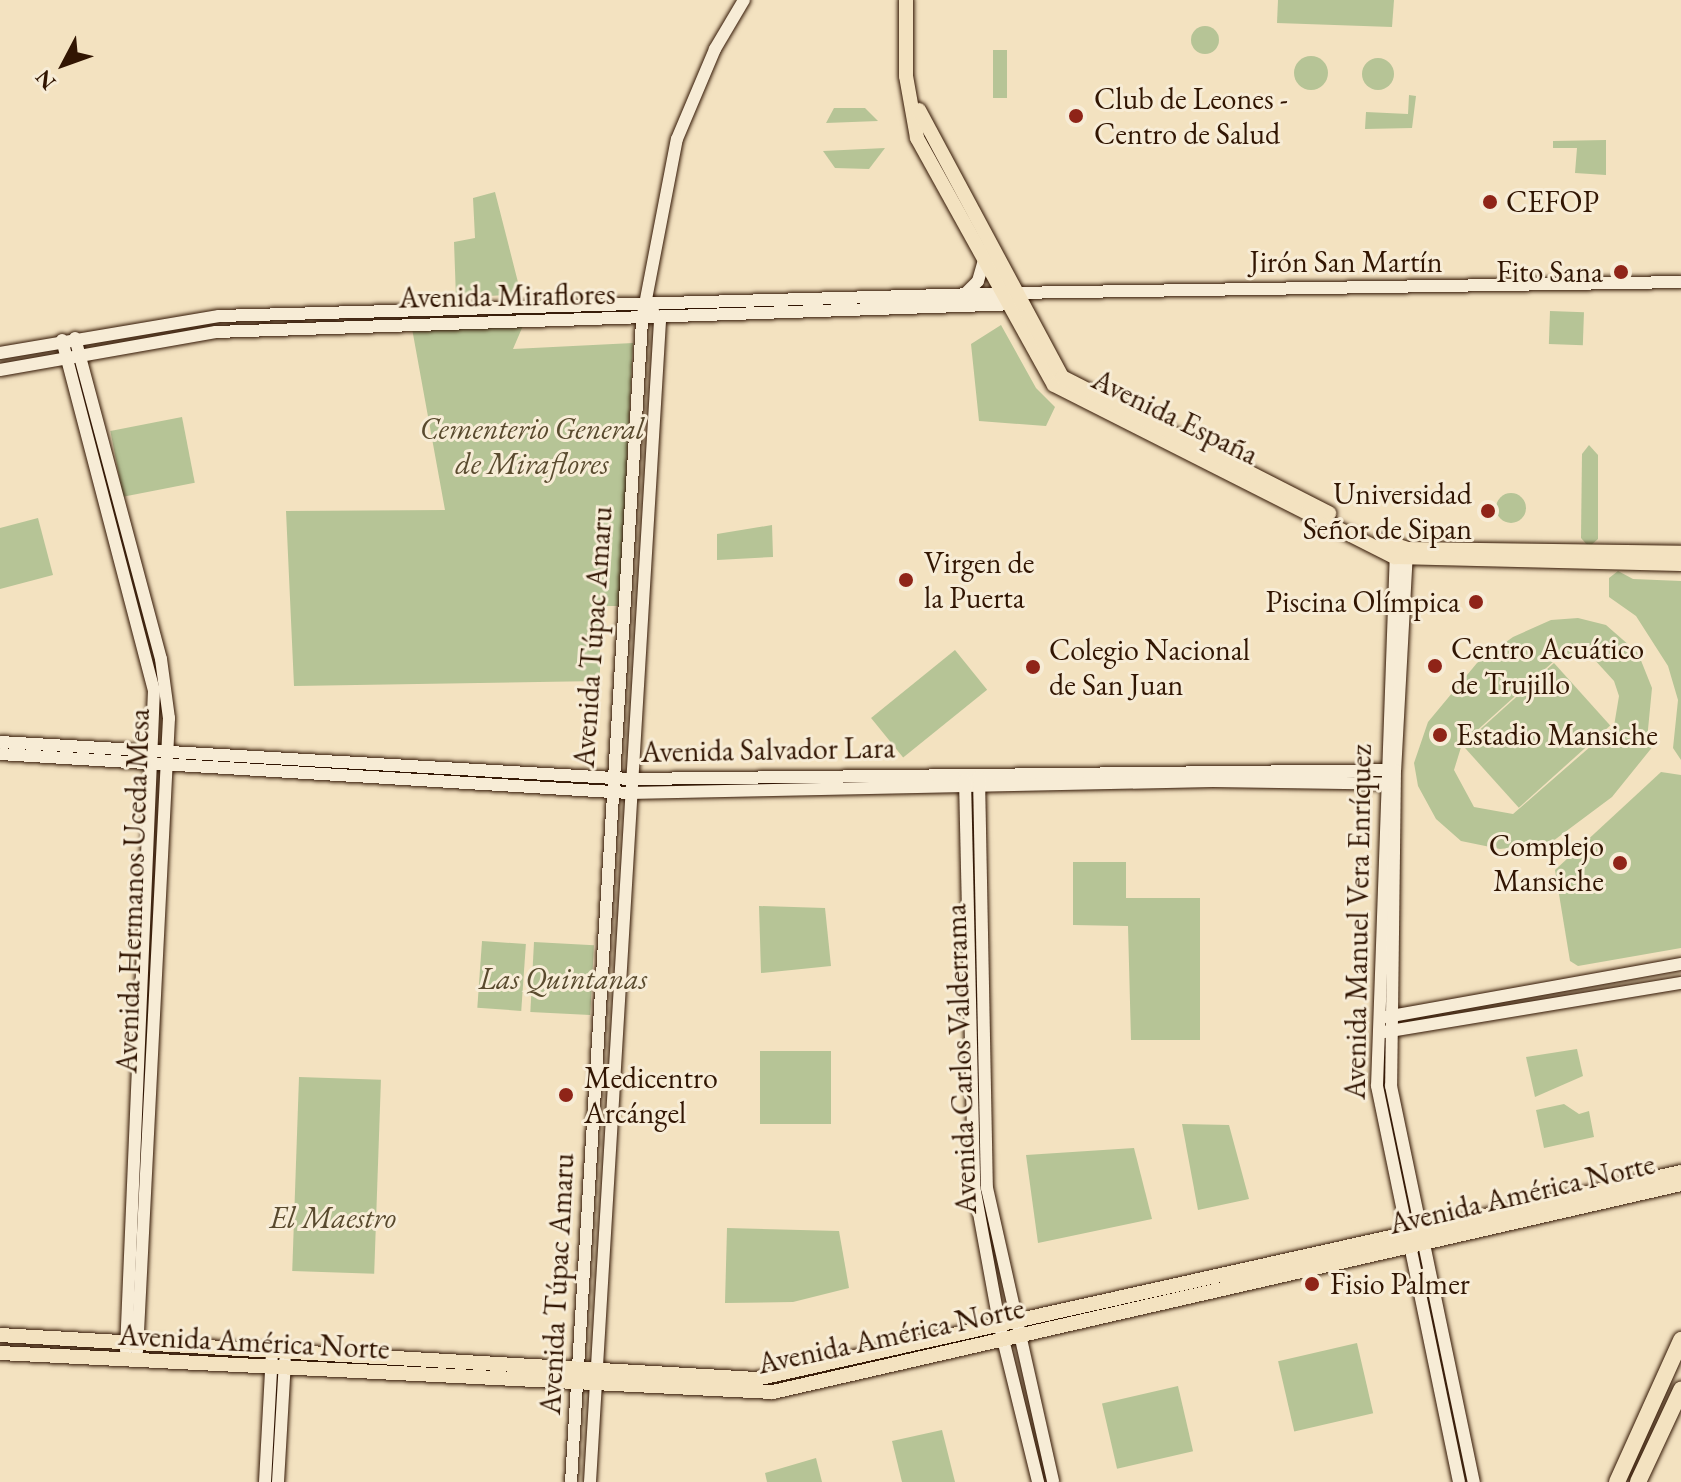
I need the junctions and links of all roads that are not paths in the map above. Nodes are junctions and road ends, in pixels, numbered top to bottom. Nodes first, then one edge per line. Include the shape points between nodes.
1 (744, 0) edge
2 (906, 0) edge
3 (914, 0) edge
4 (984, 260) junction
5 (1681, 282) edge
6 (963, 296) junction
7 (1010, 299) junction
8 (761, 301) junction
9 (648, 306) junction
10 (525, 314) junction
11 (762, 316) junction
12 (642, 320) junction
13 (660, 320) junction
14 (68, 339) junction
15 (0, 353) edge
16 (73, 356) junction
17 (0, 370) edge
18 (636, 397) junction
19 (656, 397) junction
20 (1400, 549) junction
21 (1681, 553) edge
22 (1681, 564) edge
23 (0, 742) edge
24 (160, 752) junction
25 (0, 754) edge
26 (160, 766) junction
27 (514, 769) junction
28 (1083, 769) junction
29 (1390, 770) junction
30 (611, 775) junction
31 (979, 778) junction
32 (630, 779) junction
33 (965, 779) junction
34 (1083, 783) junction
35 (1390, 784) junction
36 (513, 786) junction
37 (609, 792) junction
38 (629, 793) junction
39 (1388, 860) junction
40 (1681, 964) edge
41 (1681, 983) edge
42 (1392, 990) junction
43 (1418, 1010) junction
44 (1386, 1025) junction
45 (1681, 1172) edge
46 (1681, 1184) edge
47 (1587, 1199) junction
48 (1413, 1239) junction
49 (1008, 1331) junction
50 (0, 1335) edge
51 (1681, 1340) edge
52 (132, 1344) junction
53 (0, 1353) edge
54 (279, 1353) junction
55 (363, 1358) junction
56 (131, 1362) junction
57 (1681, 1367) edge
58 (278, 1369) junction
59 (363, 1374) junction
60 (578, 1378) junction
61 (597, 1379) junction
62 (1681, 1390) edge
63 (576, 1408) junction
64 (595, 1411) junction
65 (1633, 1445) junction
66 (265, 1482) edge
67 (278, 1482) edge
68 (571, 1482) edge
69 (590, 1482) edge
70 (1038, 1482) edge
71 (1053, 1482) edge
72 (1459, 1482) edge
73 (1474, 1482) edge
74 (1617, 1482) edge
75 (1638, 1482) edge

1 - 9 street, Avenida Túpac Amaru via 715,49 677,139
2 - 4 main road, Avenida España via 906,76 916,133
3 - 7 main road, Avenida España via 914,71 923,123
4 - 6 street via 978,281
4 - 7 main road, Avenida España
5 - 7 street, Jirón San Martín
6 - 7 street, Avenida Miraflores
6 - 8 street, Avenida Miraflores
7 - 11 street, Avenida Miraflores
7 - 20 main road, Avenida España via 1062,377
7 - 20 main road, Avenida España via 1060,389
8 - 9 street, Avenida Miraflores
8 - 11 street
9 - 10 street, Avenida Miraflores
9 - 12 street, Avenida Túpac Amaru
9 - 13 street
10 - 12 street, Avenida Miraflores
10 - 14 street, Avenida Miraflores via 219,316
10 - 16 street, Avenida Miraflores via 216,332
11 - 13 street, Avenida Miraflores
12 - 13 street, Avenida Miraflores
12 - 18 street, Avenida Túpac Amaru
13 - 19 street, Avenida Túpac Amaru
14 - 15 street, Avenida Miraflores
14 - 16 street, Avenida Hermanos Uceda Mesa
16 - 17 street, Avenida Miraflores
16 - 24 street, Avenida Hermanos Uceda Mesa via 149,663
18 - 19 street
18 - 30 street, Avenida Túpac Amaru
19 - 32 street, Avenida Túpac Amaru
20 - 21 main road, Avenida España
20 - 22 main road, Avenida España
20 - 29 street, Avenida Manuel Vera Enríquez
23 - 24 street, Avenida Salvador Lara
24 - 26 street, Avenida Hermanos Uceda Mesa
24 - 27 street, Avenida Salvador Lara
25 - 26 street, Avenida Salvador Lara
26 - 36 street, Avenida Salvador Lara
26 - 52 street, Avenida Hermanos Uceda Mesa
27 - 30 street, Avenida Salvador Lara
27 - 36 street
28 - 29 street, Avenida Salvador Lara
28 - 31 street, Avenida Salvador Lara
28 - 34 street
29 - 35 street, Avenida Manuel Vera Enríquez
30 - 32 street, Avenida Salvador Lara
30 - 37 street, Avenida Túpac Amaru
31 - 33 street, Avenida Salvador Lara
31 - 34 street, Avenida Salvador Lara
31 - 49 street, Avenida Carlos Valderrama via 987,1188
32 - 33 street, Avenida Salvador Lara
32 - 38 street, Avenida Túpac Amaru
33 - 38 street, Avenida Salvador Lara
33 - 49 street, Avenida Carlos Valderrama via 972,1161
34 - 35 street, Avenida Salvador Lara
35 - 39 street, Avenida Manuel Vera Enríquez
36 - 37 street, Avenida Salvador Lara
37 - 38 street, Avenida Salvador Lara
37 - 60 street, Avenida Túpac Amaru
38 - 61 street, Avenida Túpac Amaru
39 - 42 street, Avenida Manuel Vera Enríquez
39 - 44 street, Avenida Manuel Vera Enríquez
40 - 43 street
41 - 44 street
42 - 43 street via 1401,1003
42 - 44 street, Avenida Manuel Vera Enríquez
43 - 44 street
44 - 48 street, Avenida Manuel Vera Enríquez
45 - 47 main road, Avenida América Norte
46 - 47 main road, Avenida América Norte
47 - 48 main road, Avenida América Norte
48 - 49 main road, Avenida América Norte
48 - 72 street, Avenida Manuel Vera Enríquez
48 - 73 street, Avenida Manuel Vera Enríquez
49 - 61 main road, Avenida América Norte via 781,1376
49 - 70 street, Avenida Carlos Valderrama
49 - 71 street, Avenida Carlos Valderrama
50 - 52 main road, Avenida América Norte
51 - 65 highway
52 - 54 main road, Avenida América Norte
52 - 56 street, Avenida Hermanos Uceda Mesa
53 - 56 main road, Avenida América Norte
54 - 55 main road, Avenida América Norte
54 - 58 street
55 - 59 main road
55 - 60 main road, Avenida América Norte
56 - 58 main road, Avenida América Norte
57 - 65 highway via 1654,1423
58 - 59 main road, Avenida América Norte
58 - 66 street
58 - 67 street
59 - 60 main road, Avenida América Norte
60 - 61 main road, Avenida América Norte
60 - 63 street, Avenida Túpac Amaru
61 - 64 street, Avenida Túpac Amaru
62 - 75 highway
63 - 64 street
63 - 68 street, Avenida Túpac Amaru
64 - 69 street, Avenida Túpac Amaru
65 - 74 highway

